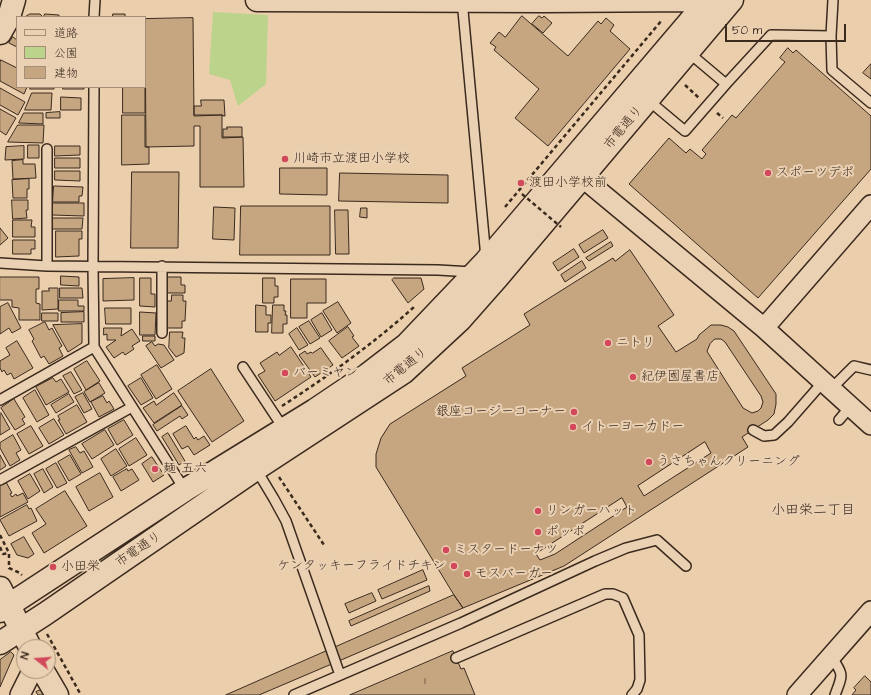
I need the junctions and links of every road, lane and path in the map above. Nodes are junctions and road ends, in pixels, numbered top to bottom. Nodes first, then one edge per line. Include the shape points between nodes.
1 (14, 0) edge
2 (95, 0) edge
3 (257, 0) edge
4 (347, 0) edge
5 (444, 0) edge
6 (462, 0) edge
7 (698, 0) edge
8 (708, 0) edge
9 (732, 0) edge
10 (833, 0) edge
11 (543, 1) edge
12 (666, 6) edge
13 (94, 16) edge
14 (0, 33) edge
15 (831, 36) junction
16 (688, 52) junction
17 (726, 84) junction
18 (94, 88) edge
19 (648, 100) junction
20 (871, 103) edge
21 (47, 149) dead end
22 (583, 178) junction
23 (522, 194) dead end
24 (871, 205) edge
25 (502, 210) dead end
26 (561, 227) dead end
27 (0, 263) edge
28 (47, 266) junction
29 (93, 266) junction
30 (162, 266) junction
31 (480, 266) junction
32 (416, 306) dead end
33 (764, 328) junction
34 (162, 333) dead end
35 (94, 347) junction
36 (242, 367) dead end
37 (871, 370) edge
38 (827, 385) junction
39 (0, 400) edge
40 (132, 407) junction
41 (278, 420) junction
42 (871, 425) edge
43 (753, 430) dead end
44 (266, 471) junction
45 (0, 480) edge
46 (186, 490) junction
47 (0, 535) edge
48 (324, 545) dead end
49 (0, 548) edge
50 (9, 553) junction
51 (686, 566) dead end
52 (20, 573) dead end
53 (3, 601) edge
54 (871, 611) edge
55 (44, 628) dead end
56 (26, 638) edge
57 (1, 640) edge
58 (831, 656) junction
59 (456, 658) dead end
60 (340, 675) junction
61 (28, 679) edge
62 (48, 679) edge
63 (20, 695) edge
64 (57, 695) edge
65 (81, 695) edge
66 (294, 695) edge
67 (632, 695) edge
68 (797, 695) edge
69 (836, 695) edge

1 - 14 street via 9,17
2 - 13 lane
3 - 4 street
4 - 5 street
5 - 6 street
6 - 11 street
6 - 31 lane
7 - 12 street
8 - 31 street, 市電通り
9 - 16 street, 市電通り
10 - 15 lane
11 - 12 street
12 - 25 path
15 - 17 lane via 771,35
15 - 20 lane via 832,70
16 - 17 lane
16 - 19 street, 市電通り
17 - 19 lane via 685,131
18 - 29 lane
19 - 22 street, 市電通り
21 - 28 lane
22 - 33 street
22 - 44 street, 市電通り via 460,320 404,372
23 - 26 path, bridge
24 - 33 street
27 - 28 lane
28 - 29 lane
29 - 30 lane
29 - 35 lane
30 - 31 lane via 438,270
30 - 34 lane
31 - 41 street, 市電通り via 406,345 367,375
32 - 41 path
33 - 38 street
35 - 39 lane
35 - 40 lane
36 - 41 lane
37 - 38 lane via 854,366
38 - 42 street via 845,413
38 - 43 lane via 774,435 764,436
40 - 45 lane
40 - 46 lane
41 - 46 street, 市電通り
44 - 48 path
44 - 56 street, 市電通り
44 - 60 lane via 274,499 286,521
46 - 53 street, 市電通り
47 - 50 path
49 - 50 path via 3,554
50 - 52 path via 9,568
51 - 60 lane via 657,540 626,548
53 - 56 street
54 - 58 street
55 - 65 path
56 - 57 street, 市電通り
58 - 68 street
58 - 69 lane via 841,670
59 - 67 lane via 604,594 613,594 624,598 639,636 640,680
60 - 66 lane
61 - 63 street
62 - 64 street

